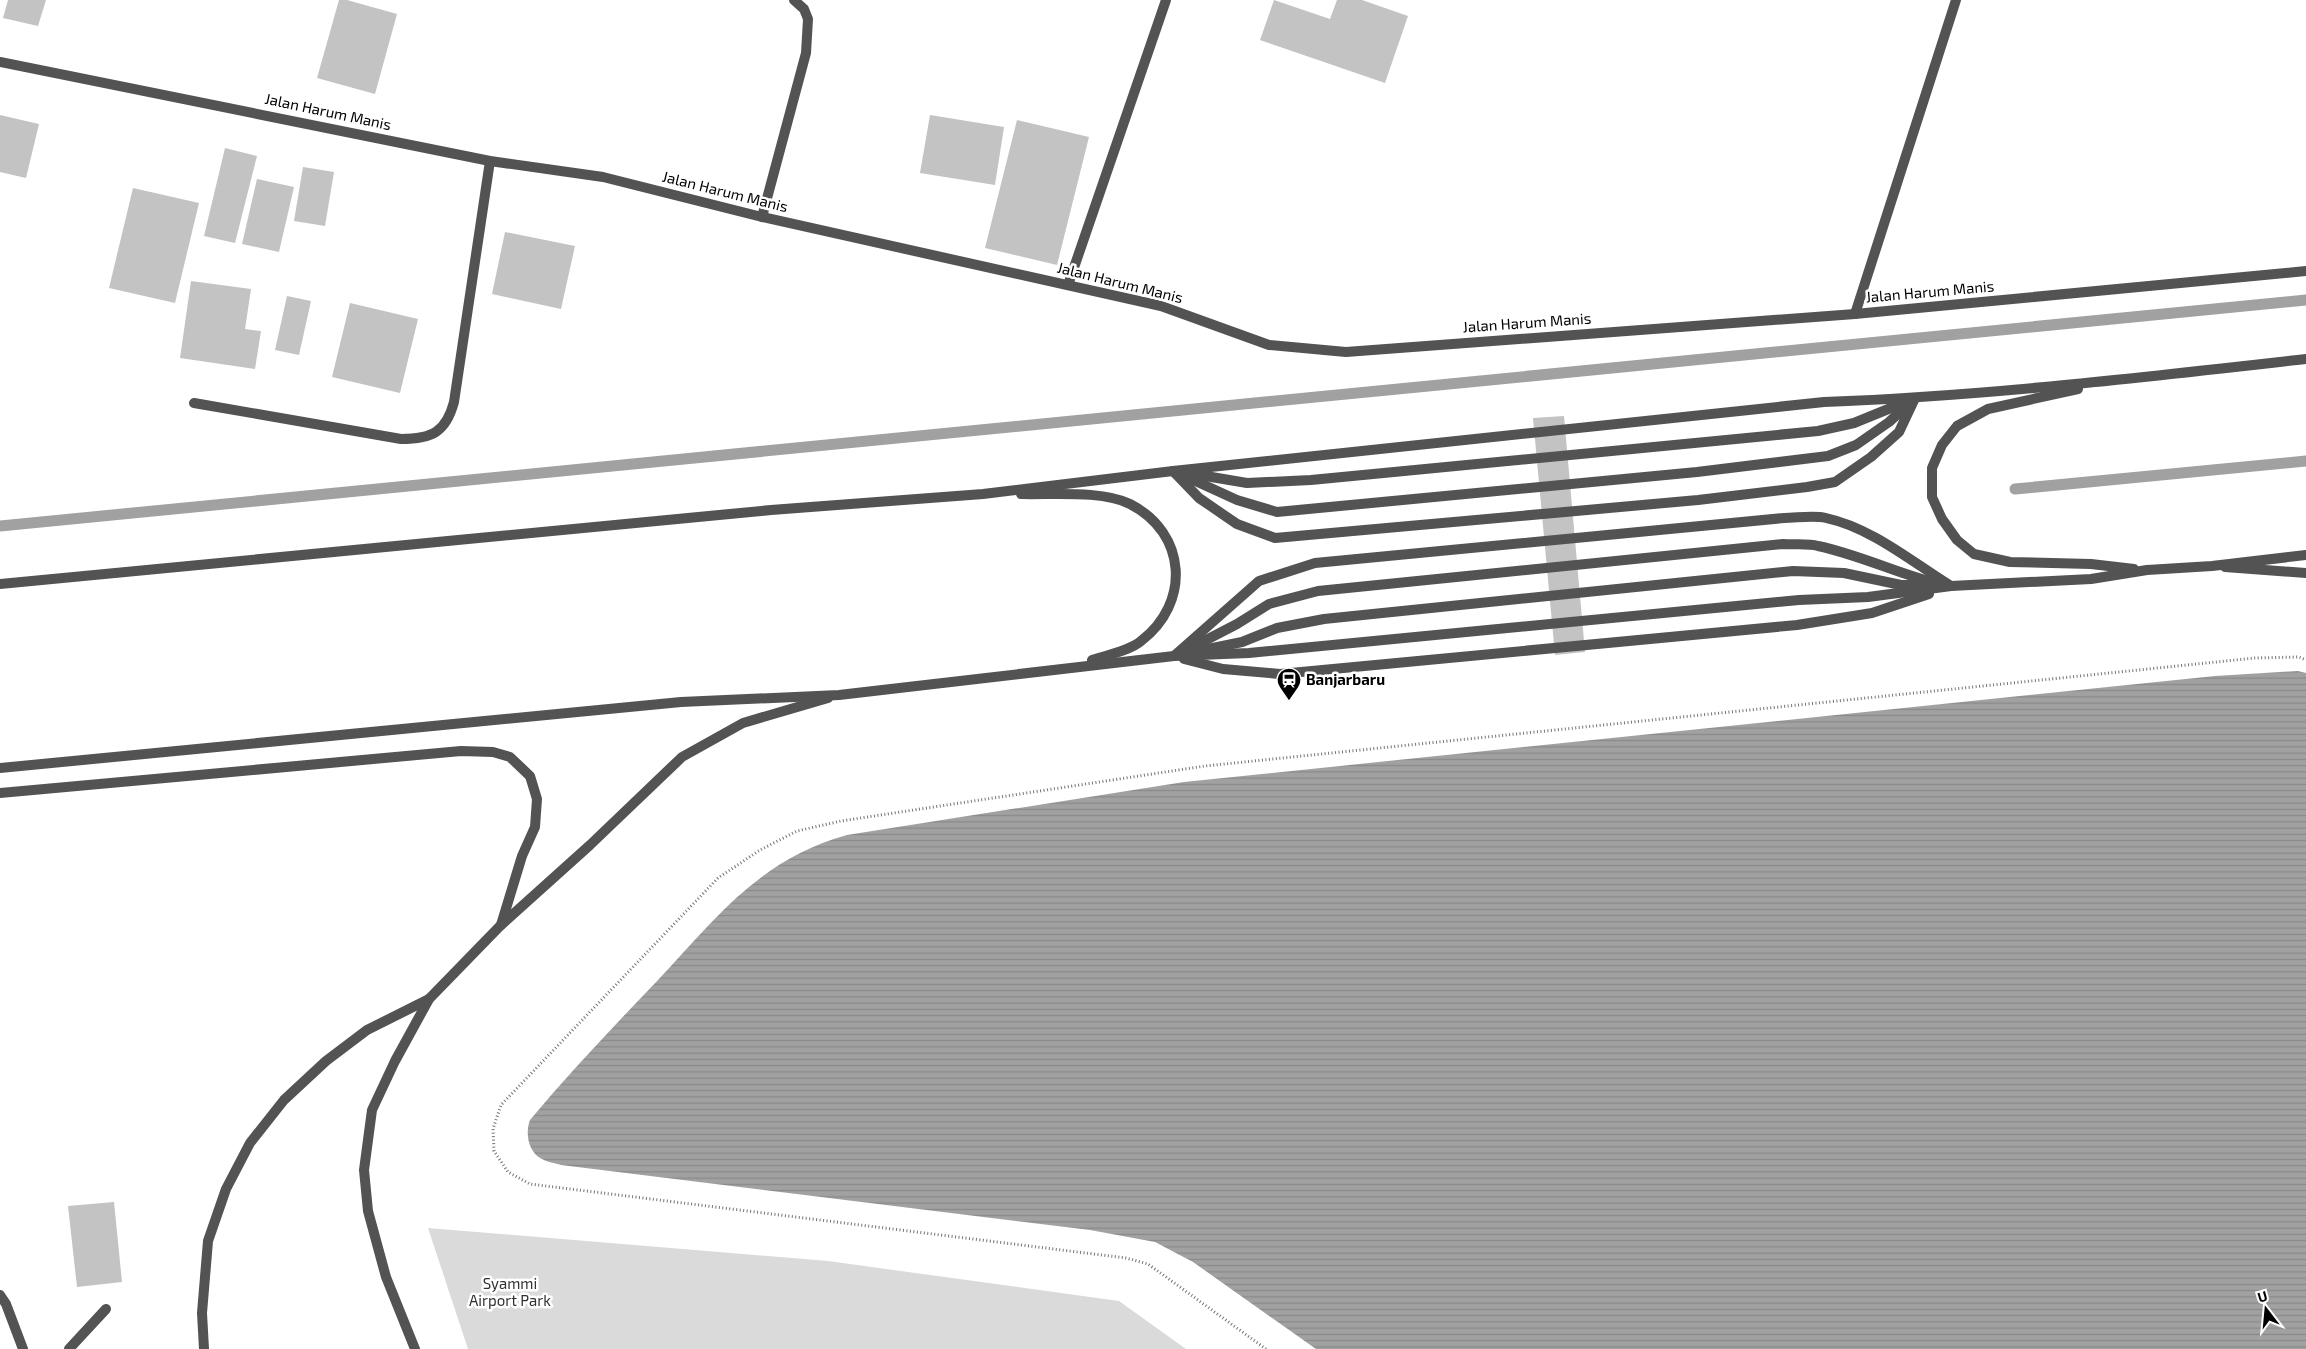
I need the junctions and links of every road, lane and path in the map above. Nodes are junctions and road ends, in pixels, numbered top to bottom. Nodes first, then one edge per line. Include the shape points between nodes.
1 (794, 0) edge
2 (1166, 0) edge
3 (1956, 0) edge
4 (0, 62) edge
5 (490, 161) junction
6 (762, 217) junction
7 (2306, 271) edge
8 (1068, 285) junction
9 (1855, 314) junction
10 (2306, 359) edge
11 (2117, 380) junction
12 (1915, 398) junction
13 (194, 403) dead end
14 (1173, 471) junction
15 (982, 494) junction
16 (2306, 555) edge
17 (2212, 566) junction
18 (2147, 570) junction
19 (2306, 573) edge
20 (0, 584) edge
21 (1951, 586) junction
22 (1174, 656) junction
23 (2306, 660) edge
24 (1069, 667) junction
25 (839, 694) junction
26 (0, 768) edge
27 (0, 793) edge
28 (500, 926) junction
29 (429, 999) junction
30 (0, 1295) edge
31 (106, 1309) dead end
32 (23, 1349) edge
33 (69, 1349) edge
34 (204, 1349) edge
35 (415, 1349) edge
36 (1266, 1349) edge

1 - 6 street via 804,9 808,20 806,53
2 - 8 street
3 - 9 street
4 - 5 street, Jalan Harum Manis
5 - 6 street, Jalan Harum Manis via 602,177
5 - 13 street via 454,402 450,419 435,434 401,439
6 - 8 street, Jalan Harum Manis
7 - 9 street, Jalan Harum Manis
8 - 9 street, Jalan Harum Manis via 1161,306 1269,345 1346,352
10 - 11 street
11 - 12 street
11 - 18 street via 1988,409 1957,426 1942,445 1932,468 1932,497 1957,540 1974,554 2010,562 2092,564
12 - 14 street via 1824,402
12 - 14 street via 1854,423 1818,431 1690,444 1247,484
12 - 14 street via 1889,422 1856,445 1828,456 1593,482 1277,512 1237,500
12 - 14 street via 1899,432 1836,482 1698,500 1275,538 1237,524 1199,498
14 - 15 street
15 - 20 street via 771,510
15 - 24 street via 1096,495 1129,504 1153,520 1170,543 1176,568 1175,593 1166,615 1141,642
16 - 17 street
17 - 18 street
17 - 19 street
18 - 21 street via 2091,579
21 - 22 street via 1868,597 1799,600 1249,653
21 - 22 street via 1901,585 1844,573 1793,571 1324,619 1277,628 1242,642
21 - 22 street via 1872,613 1797,626 1290,673 1223,669
21 - 22 street via 1922,580 1862,557 1816,545 1784,544 1318,591 1269,604
21 - 22 street via 1848,525 1824,518 1784,518 1315,563 1259,581
22 - 24 street
23 - 36 path via 2255,658 1205,766 841,821 797,831 760,850 718,878 501,1105 493,1130 494,1151 508,1172 530,1184 1126,1258 1148,1264
24 - 25 street
25 - 26 street via 681,702
25 - 28 street via 742,723 682,757 590,846
27 - 28 street via 461,751 493,752 510,757 530,776 537,799 535,827 522,856
28 - 29 street
29 - 34 street via 366,1030 326,1061 284,1100 250,1142 226,1189 208,1241 202,1313
29 - 35 street via 394,1061 372,1110 364,1170 368,1211 386,1277
30 - 32 street
31 - 33 street

